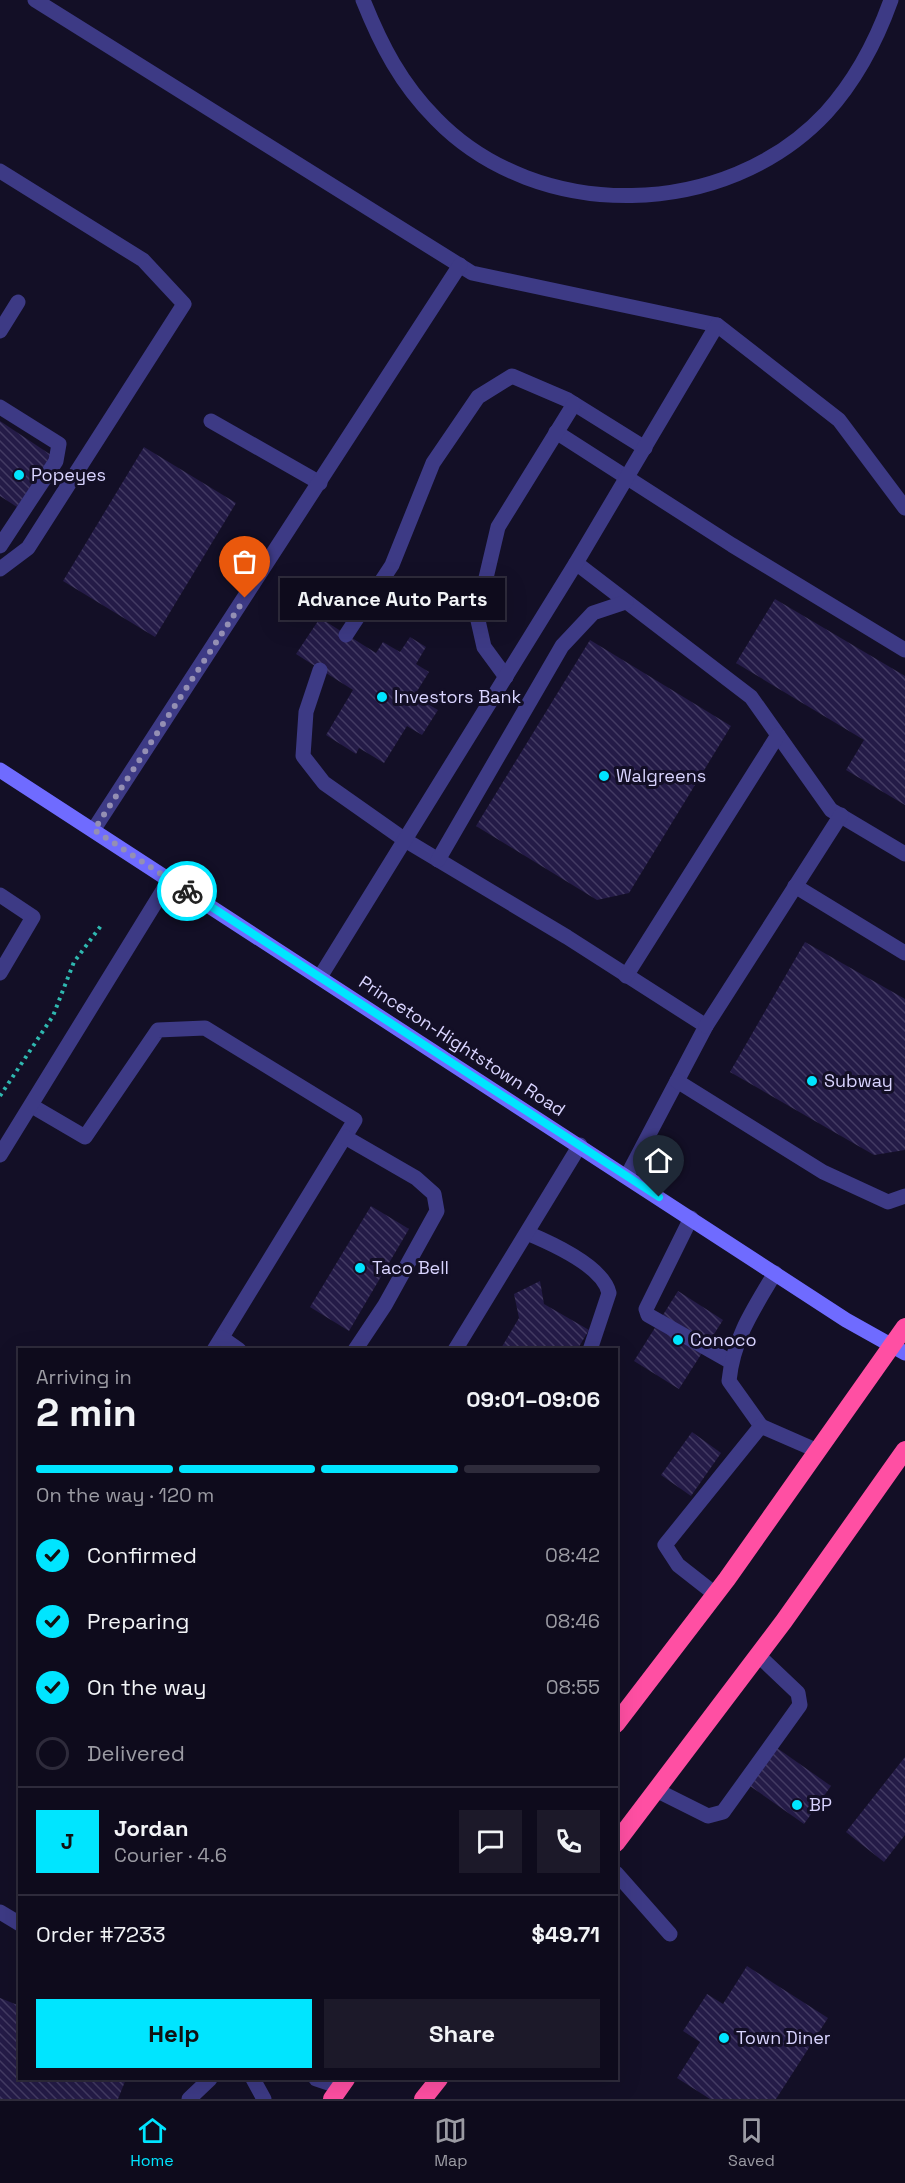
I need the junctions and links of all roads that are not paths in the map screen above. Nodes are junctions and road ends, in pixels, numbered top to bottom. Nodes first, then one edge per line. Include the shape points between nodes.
1 (35, 0) edge
2 (363, 0) edge
3 (891, 0) edge
4 (0, 171) edge
5 (460, 265) junction
6 (18, 302) dead end
7 (717, 325) junction
8 (0, 331) edge
9 (574, 404) junction
10 (0, 407) edge
11 (211, 421) dead end
12 (556, 432) junction
13 (645, 448) junction
14 (626, 479) junction
15 (320, 483) junction
16 (905, 508) edge
17 (0, 546) edge
18 (576, 563) junction
19 (0, 568) edge
20 (626, 602) junction
21 (346, 634) dead end
22 (905, 650) edge
23 (320, 670) dead end
24 (506, 677) junction
25 (778, 735) junction
26 (0, 770) edge
27 (841, 815) junction
28 (94, 830) junction
29 (405, 840) junction
30 (905, 854) edge
31 (438, 860) junction
32 (170, 879) junction
33 (795, 886) junction
34 (0, 895) edge
35 (905, 953) edge
36 (0, 973) edge
37 (626, 976) junction
38 (320, 977) junction
39 (706, 1026) junction
40 (677, 1081) junction
41 (32, 1106) junction
42 (345, 1137) junction
43 (580, 1145) junction
44 (2, 1149) edge
45 (627, 1176) junction
46 (905, 1196) edge
47 (691, 1218) junction
48 (527, 1233) junction
49 (775, 1273) junction
50 (905, 1327) edge
51 (218, 1344) edge
52 (356, 1348) edge
53 (456, 1348) edge
54 (591, 1348) edge
55 (898, 1349) edge
56 (731, 1362) junction
57 (760, 1426) junction
58 (905, 1450) edge
59 (818, 1451) junction
60 (715, 1594) junction
61 (758, 1655) junction
62 (618, 1721) edge
63 (656, 1790) junction
64 (618, 1840) edge
65 (618, 1875) edge
66 (0, 1912) edge
67 (18, 1923) edge
68 (670, 1934) dead end
69 (209, 2080) edge
70 (254, 2080) edge
71 (318, 2080) edge
72 (437, 2080) edge
73 (341, 2091) edge
74 (189, 2099) edge
75 (264, 2099) edge
76 (423, 2099) edge

1 - 5 lane
2 - 3 lane via 380,44 405,85 437,121 475,151 517,174 563,189 605,196 649,196 692,189 747,170 792,142 825,114 855,77 879,35
4 - 19 lane via 143,260 184,304 28,548
5 - 7 lane via 472,273
5 - 15 lane
6 - 8 lane
7 - 13 lane
7 - 16 lane via 839,420
9 - 12 lane
9 - 13 lane
9 - 21 lane via 512,376 478,397 434,463 392,565
10 - 17 lane via 59,444 56,460
11 - 15 lane
12 - 14 lane
12 - 24 lane via 498,527 477,616 484,647
13 - 14 lane
14 - 18 lane
14 - 22 lane
15 - 28 lane
18 - 20 lane
18 - 24 lane
20 - 25 lane via 751,697
20 - 31 lane via 594,613 562,646
23 - 29 lane via 306,712 303,756 324,783
24 - 29 lane
25 - 27 lane via 831,810
25 - 37 lane
26 - 28 main road, Princeton-Hightstown Road
27 - 30 lane
27 - 33 lane
28 - 32 main road, Princeton-Hightstown Road
29 - 31 lane
29 - 38 lane
31 - 37 lane
32 - 38 main road, Princeton-Hightstown Road
32 - 41 lane
33 - 35 lane
33 - 39 lane
34 - 36 lane via 33,917
37 - 39 lane
38 - 43 main road, Princeton-Hightstown Road
39 - 40 lane
40 - 45 lane
40 - 46 lane via 824,1172 888,1202
41 - 42 lane via 85,1137 158,1030 205,1028 355,1120
41 - 44 lane
42 - 51 lane
42 - 52 lane via 416,1178 434,1194 437,1211
43 - 45 main road, Princeton-Hightstown Road
43 - 48 lane
45 - 47 main road, Princeton-Hightstown Road
47 - 49 main road, Princeton-Hightstown Road
47 - 56 lane via 646,1309 648,1315
48 - 53 lane
48 - 54 lane via 573,1256 607,1284 609,1293
49 - 55 main road, Princeton-Hightstown Road
49 - 56 lane via 740,1333
50 - 55 highway
55 - 59 highway
56 - 57 lane via 729,1381
57 - 59 lane
57 - 60 lane via 666,1545 678,1565
58 - 61 highway
59 - 60 highway
60 - 62 highway
61 - 63 highway
61 - 63 lane via 798,1693 800,1706 723,1812 708,1816
63 - 64 highway
65 - 68 lane
66 - 67 lane
69 - 74 lane
70 - 75 lane
71 - 73 lane
72 - 76 highway

